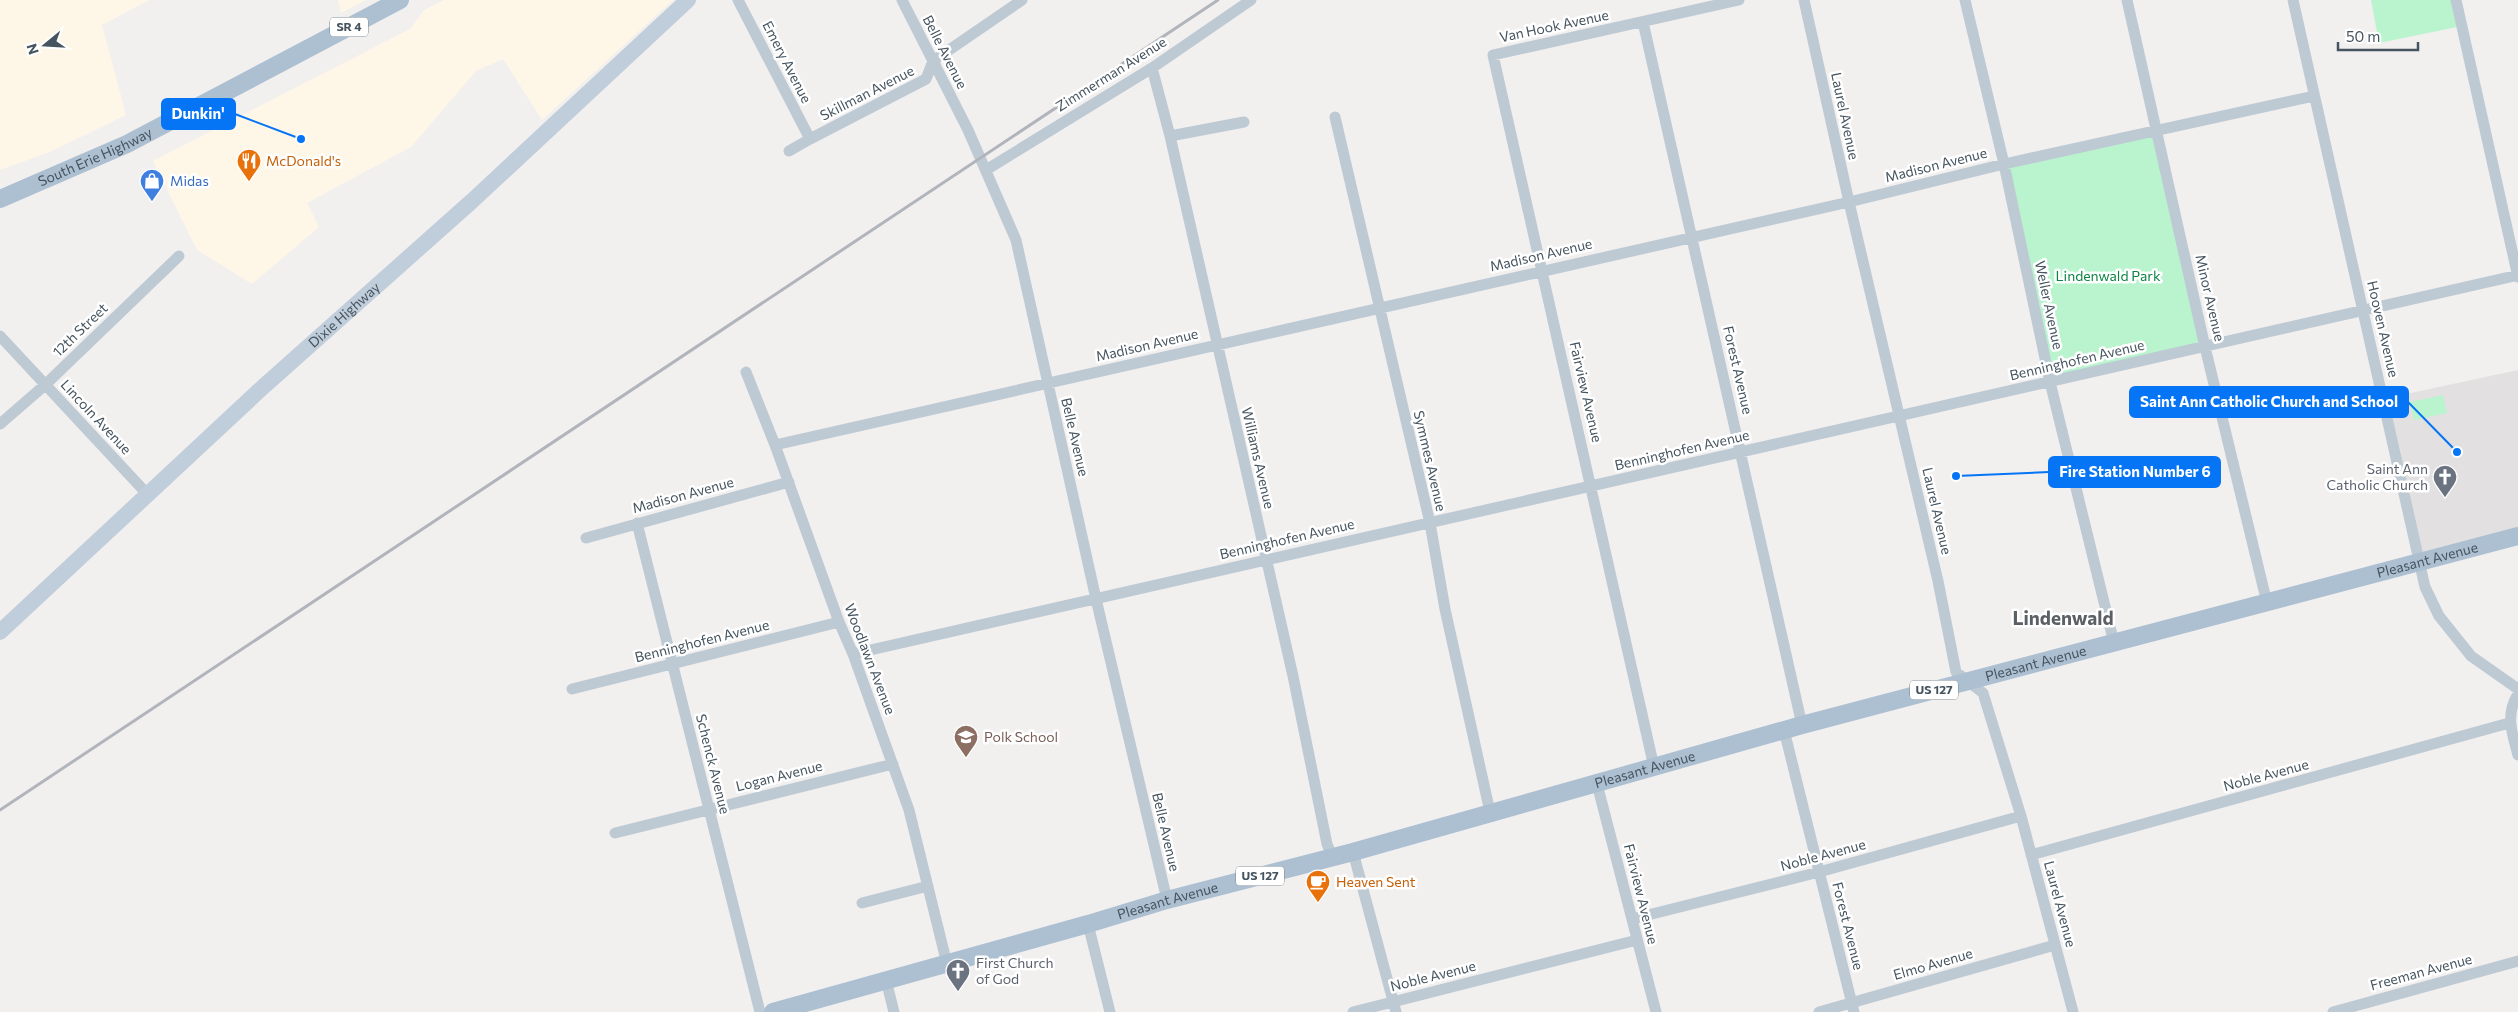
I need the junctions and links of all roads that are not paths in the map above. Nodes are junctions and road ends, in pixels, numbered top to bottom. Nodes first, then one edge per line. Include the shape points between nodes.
1 (400, 0) edge
2 (688, 0) edge
3 (738, 0) edge
4 (902, 0) edge
5 (1022, 0) edge
6 (1251, 0) edge
7 (1739, 0) edge
8 (1804, 0) edge
9 (1965, 0) edge
10 (2127, 0) edge
11 (2293, 0) edge
12 (2456, 0) edge
13 (1643, 22) junction
14 (1493, 54) joint
15 (933, 61) junction
16 (1152, 68) junction
17 (2314, 96) junction
18 (1335, 117) dead end
19 (1244, 122) dead end
20 (2157, 130) junction
21 (1170, 136) junction
22 (810, 138) junction
23 (789, 151) dead end
24 (2004, 164) junction
25 (986, 170) junction
26 (0, 199) edge
27 (1849, 202) junction
28 (1693, 236) junction
29 (179, 256) dead end
30 (1543, 270) junction
31 (2518, 276) edge
32 (1378, 308) junction
33 (2362, 309) junction
34 (0, 336) edge
35 (1217, 345) junction
36 (2205, 346) junction
37 (746, 372) dead end
38 (1047, 382) junction
39 (2050, 382) junction
40 (45, 385) junction
41 (1899, 417) junction
42 (0, 424) edge
43 (775, 445) junction
44 (1742, 452) junction
45 (789, 482) junction
46 (1592, 486) junction
47 (149, 496) junction
48 (637, 523) junction
49 (1430, 524) junction
50 (2518, 536) edge
51 (586, 538) dead end
52 (1265, 559) junction
53 (2418, 562) junction
54 (1096, 599) junction
55 (2266, 603) junction
56 (839, 622) junction
57 (0, 632) edge
58 (2114, 644) junction
59 (853, 654) junction
60 (673, 664) junction
61 (1968, 682) junction
62 (2518, 688) edge
63 (572, 689) dead end
64 (2518, 694) edge
65 (2509, 723) junction
66 (1802, 725) junction
67 (1784, 730) junction
68 (2518, 755) edge
69 (893, 764) junction
70 (1654, 767) junction
71 (1597, 784) junction
72 (709, 809) junction
73 (1490, 812) junction
74 (2021, 816) junction
75 (615, 833) dead end
76 (1353, 852) junction
77 (2031, 855) junction
78 (1332, 856) junction
79 (1819, 872) junction
80 (928, 886) junction
81 (1167, 900) junction
82 (862, 903) dead end
83 (1632, 920) junction
84 (1088, 924) junction
85 (1637, 940) junction
86 (2055, 945) junction
87 (2518, 961) edge
88 (947, 964) junction
89 (886, 980) junction
90 (1395, 1006) edge
91 (1853, 1007) edge
92 (760, 1012) edge
93 (773, 1012) edge
94 (894, 1012) edge
95 (1110, 1012) edge
96 (1353, 1012) edge
97 (1656, 1012) edge
98 (1819, 1012) edge
99 (2073, 1012) edge
100 (2333, 1012) edge

1 - 26 main road, South Erie Highway / SR 4 via 127,144
2 - 47 street, Dixie Highway
3 - 22 street, Emery Avenue
4 - 15 street, Belle Avenue
5 - 15 street, Skillman Avenue
6 - 16 street, Zimmerman Avenue
7 - 13 street, Van Hook Avenue
8 - 27 street, Laurel Avenue
9 - 24 street, Weller Avenue
10 - 20 street, Minor Avenue
11 - 17 street, Hooven Avenue
12 - 31 street
13 - 14 street, Van Hook Avenue
13 - 28 street, Forest Avenue
14 - 30 street, Fairview Avenue
15 - 22 street, Skillman Avenue via 926,80
15 - 25 street, Belle Avenue
16 - 21 street, Williams Avenue
16 - 25 street, Zimmerman Avenue
17 - 20 street, Madison Avenue
17 - 33 street, Hooven Avenue
18 - 32 street, Symmes Avenue
19 - 21 street
20 - 24 street, Madison Avenue
20 - 36 street, Minor Avenue
21 - 35 street, Williams Avenue
22 - 23 street, Skillman Avenue
24 - 27 street, Madison Avenue
24 - 39 street, Weller Avenue
25 - 38 street, Belle Avenue via 1016,240
27 - 28 street, Madison Avenue
27 - 41 street, Laurel Avenue
28 - 30 street, Madison Avenue
28 - 44 street, Forest Avenue
29 - 40 street, 12th Street
30 - 32 street, Madison Avenue
30 - 46 street, Fairview Avenue
31 - 33 street, Benninghofen Avenue
32 - 35 street, Madison Avenue
32 - 49 street, Symmes Avenue
33 - 36 street, Benninghofen Avenue
33 - 53 street, Hooven Avenue
34 - 40 street, Lincoln Avenue
35 - 38 street, Madison Avenue
35 - 52 street, Williams Avenue
36 - 39 street, Benninghofen Avenue
36 - 55 street, Minor Avenue
37 - 43 street, Woodlawn Avenue
38 - 43 street, Madison Avenue
38 - 54 street, Belle Avenue
39 - 41 street, Benninghofen Avenue
39 - 58 street, Weller Avenue
40 - 42 street, 12th Street
40 - 47 street, Lincoln Avenue
41 - 44 street, Benninghofen Avenue
41 - 61 street, Laurel Avenue via 1956,672
43 - 45 street, Woodlawn Avenue
44 - 46 street, Benninghofen Avenue
44 - 66 street, Forest Avenue
45 - 48 street, Madison Avenue
45 - 56 street, Woodlawn Avenue
46 - 49 street, Benninghofen Avenue
46 - 70 street, Fairview Avenue
47 - 57 street, Dixie Highway
48 - 51 street, Madison Avenue
48 - 60 street, Schenck Avenue
49 - 52 street, Benninghofen Avenue
49 - 73 street, Symmes Avenue via 1445,609
50 - 53 main road, Pleasant Avenue / US 127
52 - 54 street, Benninghofen Avenue
52 - 78 street, Williams Avenue
53 - 55 main road, Pleasant Avenue / US 127
53 - 62 street, Hooven Avenue via 2425,588 2440,616 2471,656
54 - 59 street, Benninghofen Avenue
54 - 81 street, Belle Avenue
55 - 58 main road, Pleasant Avenue / US 127
56 - 59 street, Woodlawn Avenue
56 - 60 street, Benninghofen Avenue
58 - 61 main road, Pleasant Avenue / US 127
59 - 69 street, Woodlawn Avenue
60 - 63 street, Benninghofen Avenue
60 - 72 street, Schenck Avenue
61 - 66 main road, Pleasant Avenue / US 127
61 - 74 street, Laurel Avenue via 1983,693
64 - 65 street via 2512,704
65 - 68 street
65 - 77 street, Noble Avenue
66 - 67 main road, Pleasant Avenue / US 127
67 - 70 main road, Pleasant Avenue / US 127
67 - 79 street, Forest Avenue
69 - 72 street, Logan Avenue
69 - 80 street, Woodlawn Avenue via 910,810
70 - 71 main road, Pleasant Avenue / US 127
71 - 73 main road, Pleasant Avenue / US 127
71 - 83 street, Fairview Avenue
72 - 75 street, Logan Avenue
72 - 92 street, Schenck Avenue
73 - 76 main road, Pleasant Avenue / US 127
74 - 77 street, Laurel Avenue
74 - 79 street, Noble Avenue
76 - 78 main road, Pleasant Avenue / US 127
76 - 90 street
77 - 86 street, Laurel Avenue
78 - 81 main road, Pleasant Avenue / US 127
79 - 83 street, Noble Avenue
79 - 91 street, Forest Avenue
80 - 82 street
80 - 88 street, Woodlawn Avenue
81 - 84 main road, Pleasant Avenue / US 127
83 - 85 street, Fairview Avenue
84 - 88 main road, Pleasant Avenue / US 127
84 - 95 street
85 - 90 street, Noble Avenue
85 - 97 street, Fairview Avenue
86 - 91 street, Elmo Avenue
86 - 99 street, Laurel Avenue
87 - 100 street, Freeman Avenue
88 - 89 main road, Pleasant Avenue / US 127
89 - 93 main road, Pleasant Avenue / US 127
89 - 94 street
90 - 96 street, Noble Avenue
91 - 98 street, Elmo Avenue

